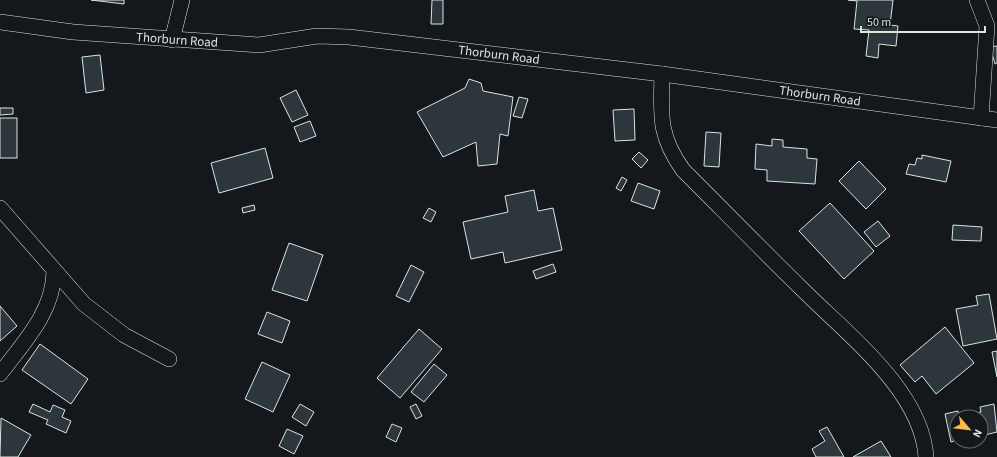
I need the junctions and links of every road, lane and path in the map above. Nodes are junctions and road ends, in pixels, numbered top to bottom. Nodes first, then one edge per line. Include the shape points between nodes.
1 (182, 0) edge
2 (977, 0) edge
3 (0, 22) edge
4 (172, 40) junction
5 (662, 74) junction
6 (981, 118) junction
7 (997, 120) edge
8 (0, 208) edge
9 (54, 272) junction
10 (169, 359) dead end
11 (0, 374) edge
12 (926, 457) edge

1 - 4 street
2 - 6 street via 986,26
3 - 4 street, Thorburn Road via 73,32
4 - 5 street, Thorburn Road via 259,45 316,36 349,36
5 - 6 street, Thorburn Road
5 - 12 street via 661,119 665,139 672,155 683,170 860,344 884,372 910,406 920,425
6 - 7 street, Thorburn Road
8 - 9 street
9 - 10 street via 84,304 107,323
9 - 11 street via 51,297 44,316

